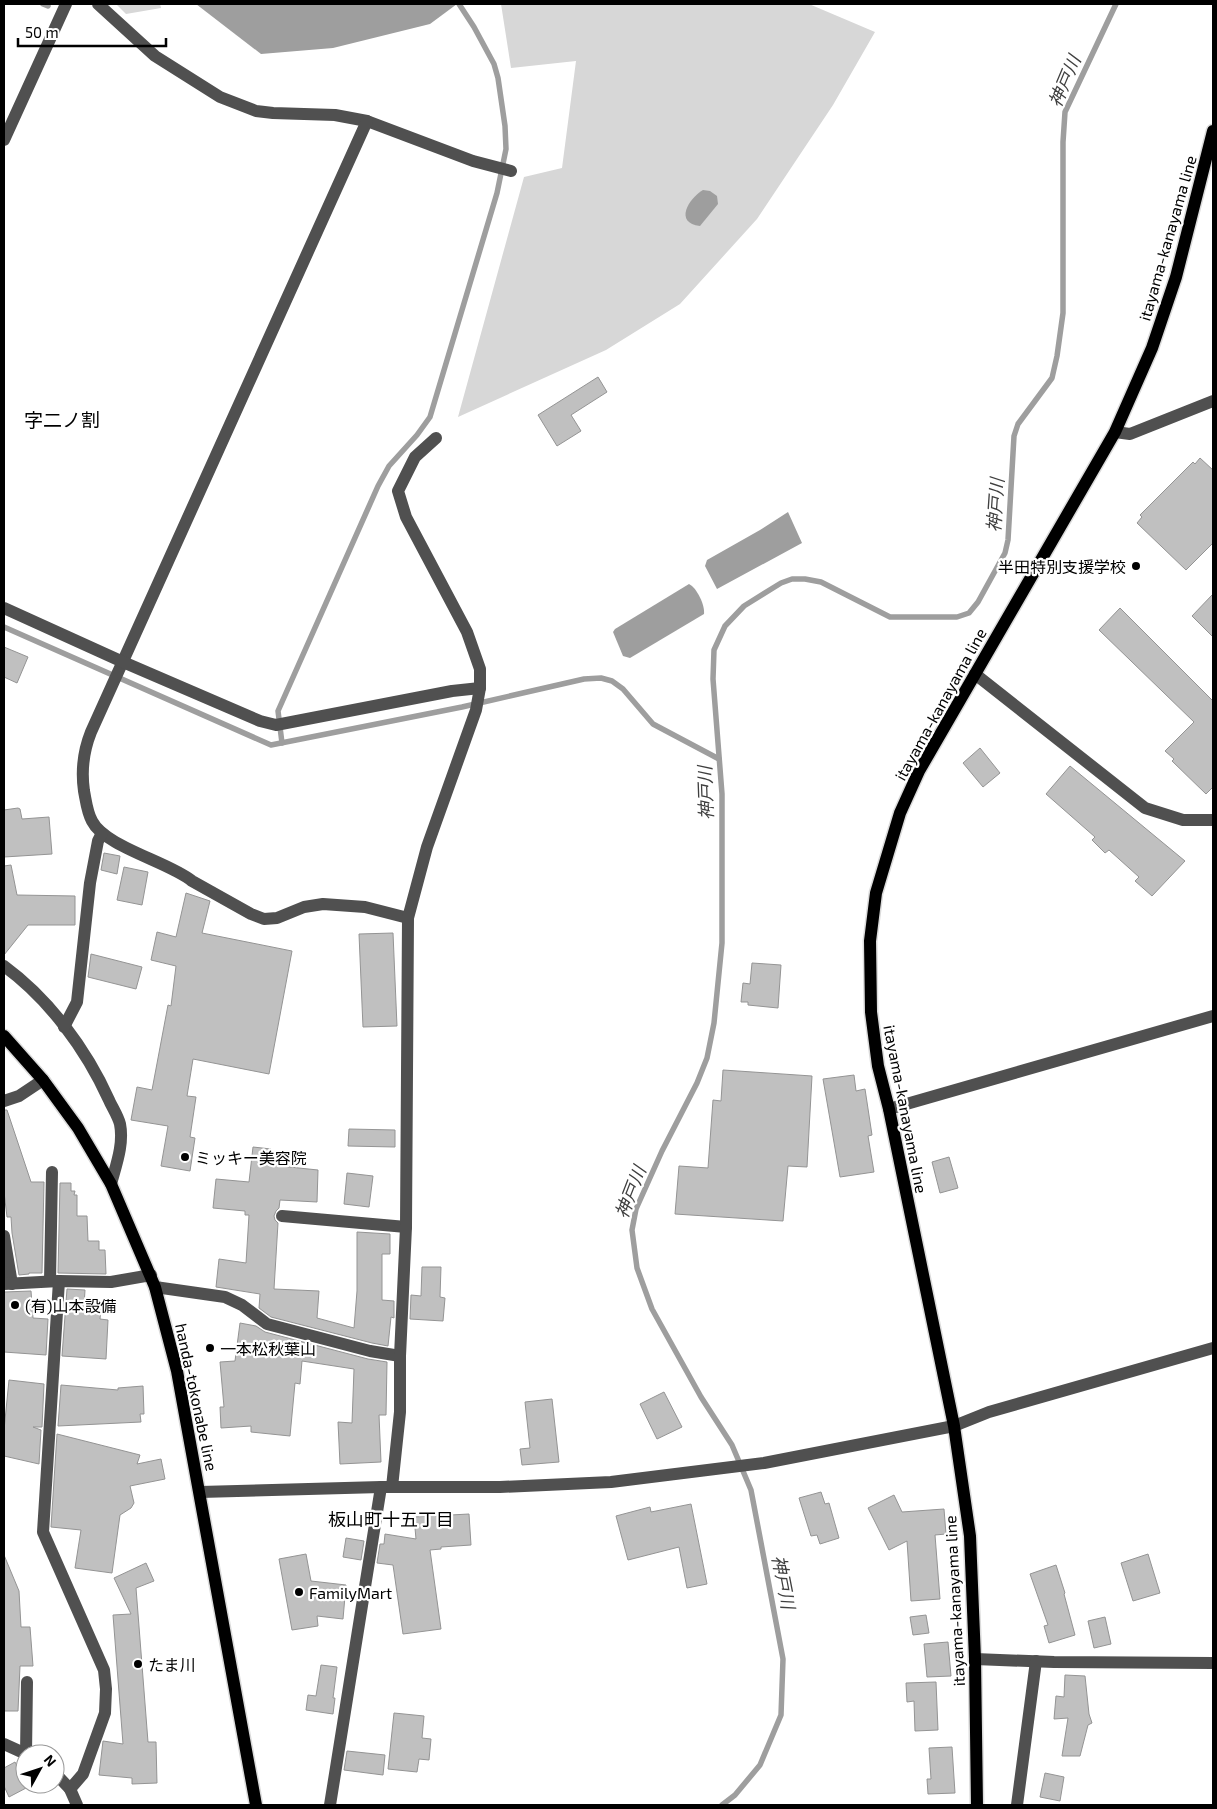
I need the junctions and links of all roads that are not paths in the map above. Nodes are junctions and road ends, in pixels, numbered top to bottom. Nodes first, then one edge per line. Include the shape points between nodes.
1 (66, 4) edge
2 (98, 4) edge
3 (368, 121) junction
4 (1213, 134) edge
5 (4, 140) edge
6 (511, 171) dead end
7 (1213, 401) edge
8 (1115, 432) junction
9 (436, 438) dead end
10 (4, 608) edge
11 (121, 666) junction
12 (975, 674) junction
13 (480, 688) junction
14 (1213, 820) edge
15 (102, 833) junction
16 (408, 918) junction
17 (4, 966) edge
18 (1213, 1016) edge
19 (64, 1027) junction
20 (4, 1036) edge
21 (43, 1080) junction
22 (4, 1101) edge
23 (889, 1110) junction
24 (52, 1172) dead end
25 (111, 1184) junction
26 (282, 1216) dead end
27 (406, 1227) junction
28 (4, 1236) edge
29 (55, 1281) junction
30 (153, 1281) junction
31 (8, 1284) edge
32 (1213, 1348) edge
33 (400, 1356) junction
34 (954, 1426) junction
35 (386, 1487) junction
36 (200, 1492) junction
37 (975, 1659) junction
38 (1036, 1661) junction
39 (1213, 1663) edge
40 (27, 1682) dead end
41 (26, 1744) edge
42 (65, 1784) edge
43 (70, 1789) junction
44 (77, 1805) edge
45 (256, 1805) edge
46 (330, 1805) edge
47 (977, 1805) edge
48 (1017, 1805) edge

1 - 5 street
2 - 3 street via 155,56 220,97 256,111 335,115
3 - 6 street via 473,161
3 - 11 street
4 - 8 main road, itayama-kanayama line via 1176,277 1152,348
7 - 8 street via 1130,434
8 - 12 main road, itayama-kanayama line
9 - 13 street via 415,457 398,491 406,517 467,632 480,669
10 - 11 street
11 - 13 street via 276,725
11 - 15 street via 86,744 82,762 88,810 92,822
12 - 14 street via 1146,808 1184,820
12 - 23 main road, itayama-kanayama line via 900,813 876,893 870,941 871,1012 878,1066
13 - 16 street via 476,710 427,847
15 - 16 street via 264,919 323,904 365,907
15 - 19 street via 90,883 77,1002
16 - 27 street
17 - 19 street via 48,1006
18 - 23 street
19 - 25 street via 100,1080 120,1124 120,1145
20 - 21 main road, handa-tokonabe line
21 - 22 street via 19,1096
21 - 25 main road, handa-tokonabe line via 78,1128
23 - 34 main road, itayama-kanayama line
24 - 29 street
25 - 30 main road, handa-tokonabe line
26 - 27 street
27 - 33 street
28 - 31 street
29 - 30 street
29 - 31 street
29 - 43 street via 43,1532 104,1670 106,1689 102,1722 83,1774
30 - 33 street via 225,1298 242,1305 267,1324
30 - 36 main road, handa-tokonabe line via 177,1371
32 - 34 street via 989,1412
33 - 35 street via 400,1412
34 - 35 street via 758,1464 611,1482 500,1487
34 - 37 main road, itayama-kanayama line via 970,1536
35 - 36 street
35 - 46 street
36 - 45 main road, handa-tokonabe line
37 - 38 street
37 - 47 main road, itayama-kanayama line
38 - 39 street
38 - 48 street
40 - 41 street
42 - 43 street
43 - 44 street

